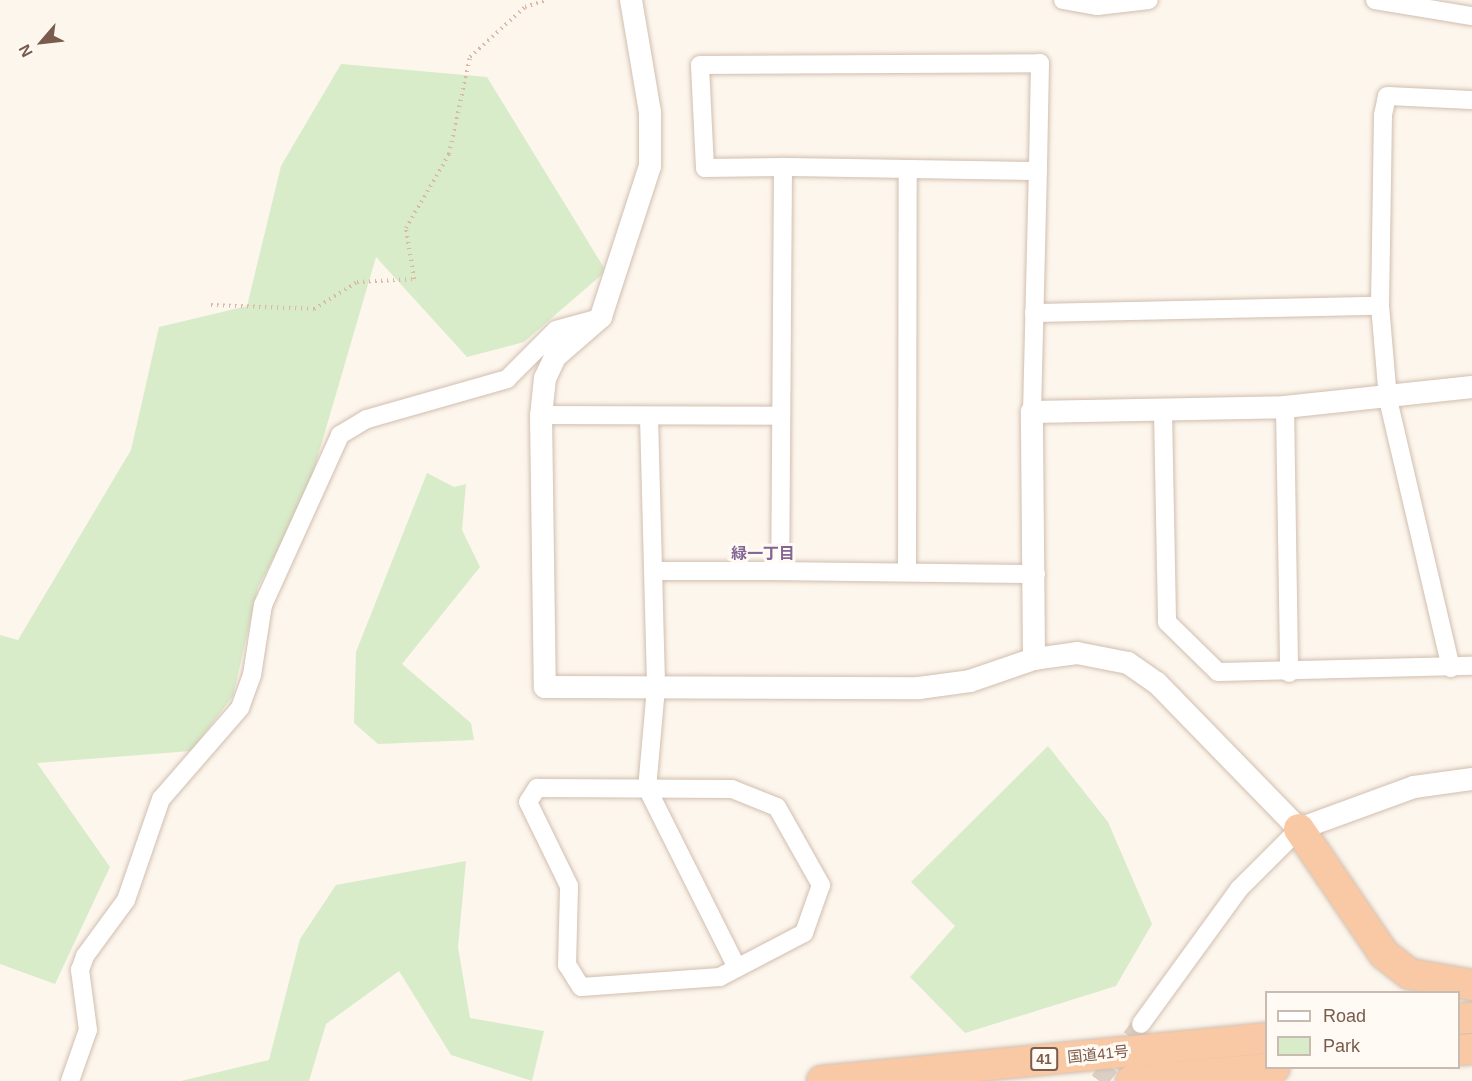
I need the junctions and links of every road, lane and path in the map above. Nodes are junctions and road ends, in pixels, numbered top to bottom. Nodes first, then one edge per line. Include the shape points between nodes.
1 (546, 0) edge
2 (631, 0) edge
3 (1063, 0) edge
4 (1149, 0) edge
5 (1375, 0) edge
6 (1472, 16) edge
7 (1472, 100) edge
8 (783, 167) junction
9 (1038, 171) junction
10 (908, 173) junction
11 (211, 305) dead end
12 (1380, 306) junction
13 (1034, 313) junction
14 (602, 317) junction
15 (1472, 387) edge
16 (1388, 399) junction
17 (1285, 407) junction
18 (1163, 411) junction
19 (1032, 412) junction
20 (541, 415) junction
21 (649, 416) junction
22 (780, 416) junction
23 (656, 571) junction
24 (780, 571) junction
25 (907, 571) junction
26 (1036, 574) junction
27 (1034, 659) junction
28 (1472, 666) edge
29 (1451, 668) junction
30 (1289, 673) junction
31 (656, 688) junction
32 (1472, 779) edge
33 (647, 788) junction
34 (1299, 829) junction
35 (737, 968) junction
36 (1472, 985) edge
37 (1141, 1024) tunnel mouth
38 (1265, 1038) edge
39 (1265, 1069) edge
40 (70, 1081) edge
41 (822, 1081) edge
42 (1131, 1081) edge

1 - 11 path via 525,7 470,57 449,153 406,228 414,279 357,282 314,309
2 - 14 street via 650,112 650,166
3 - 4 street via 1097,6
5 - 6 street
7 - 12 street via 1387,96
8 - 9 street via 705,168 700,65 1040,63
8 - 10 street
8 - 22 street
9 - 10 street
9 - 13 street
10 - 25 street
12 - 13 street
12 - 16 street
13 - 19 street
14 - 20 street via 555,357 545,378
14 - 40 street via 556,330 507,379 366,419 340,435 263,605 252,675 240,708 161,800 126,900 85,956 80,970 88,1030
15 - 16 street
16 - 17 street
16 - 29 street
17 - 18 street
17 - 30 street
18 - 19 street
18 - 30 street via 1167,622 1218,672
19 - 26 street
20 - 21 street
20 - 31 street via 545,687
21 - 22 street
21 - 23 street
22 - 24 street
23 - 24 street
23 - 31 street
24 - 25 street
25 - 26 street
26 - 27 street
27 - 31 street via 970,681 919,688
27 - 34 street via 1077,653 1128,663 1157,683
28 - 29 street
29 - 30 street
31 - 33 street
32 - 34 street via 1414,787
33 - 35 street
33 - 35 street via 732,789 777,807 821,885 804,933
33 - 35 street via 537,788 528,802 569,886 567,965 581,987 720,977
34 - 36 highway via 1390,959 1431,982
34 - 37 street via 1239,889
38 - 41 highway, 国道41号 / 41
39 - 42 highway, 国道41号

